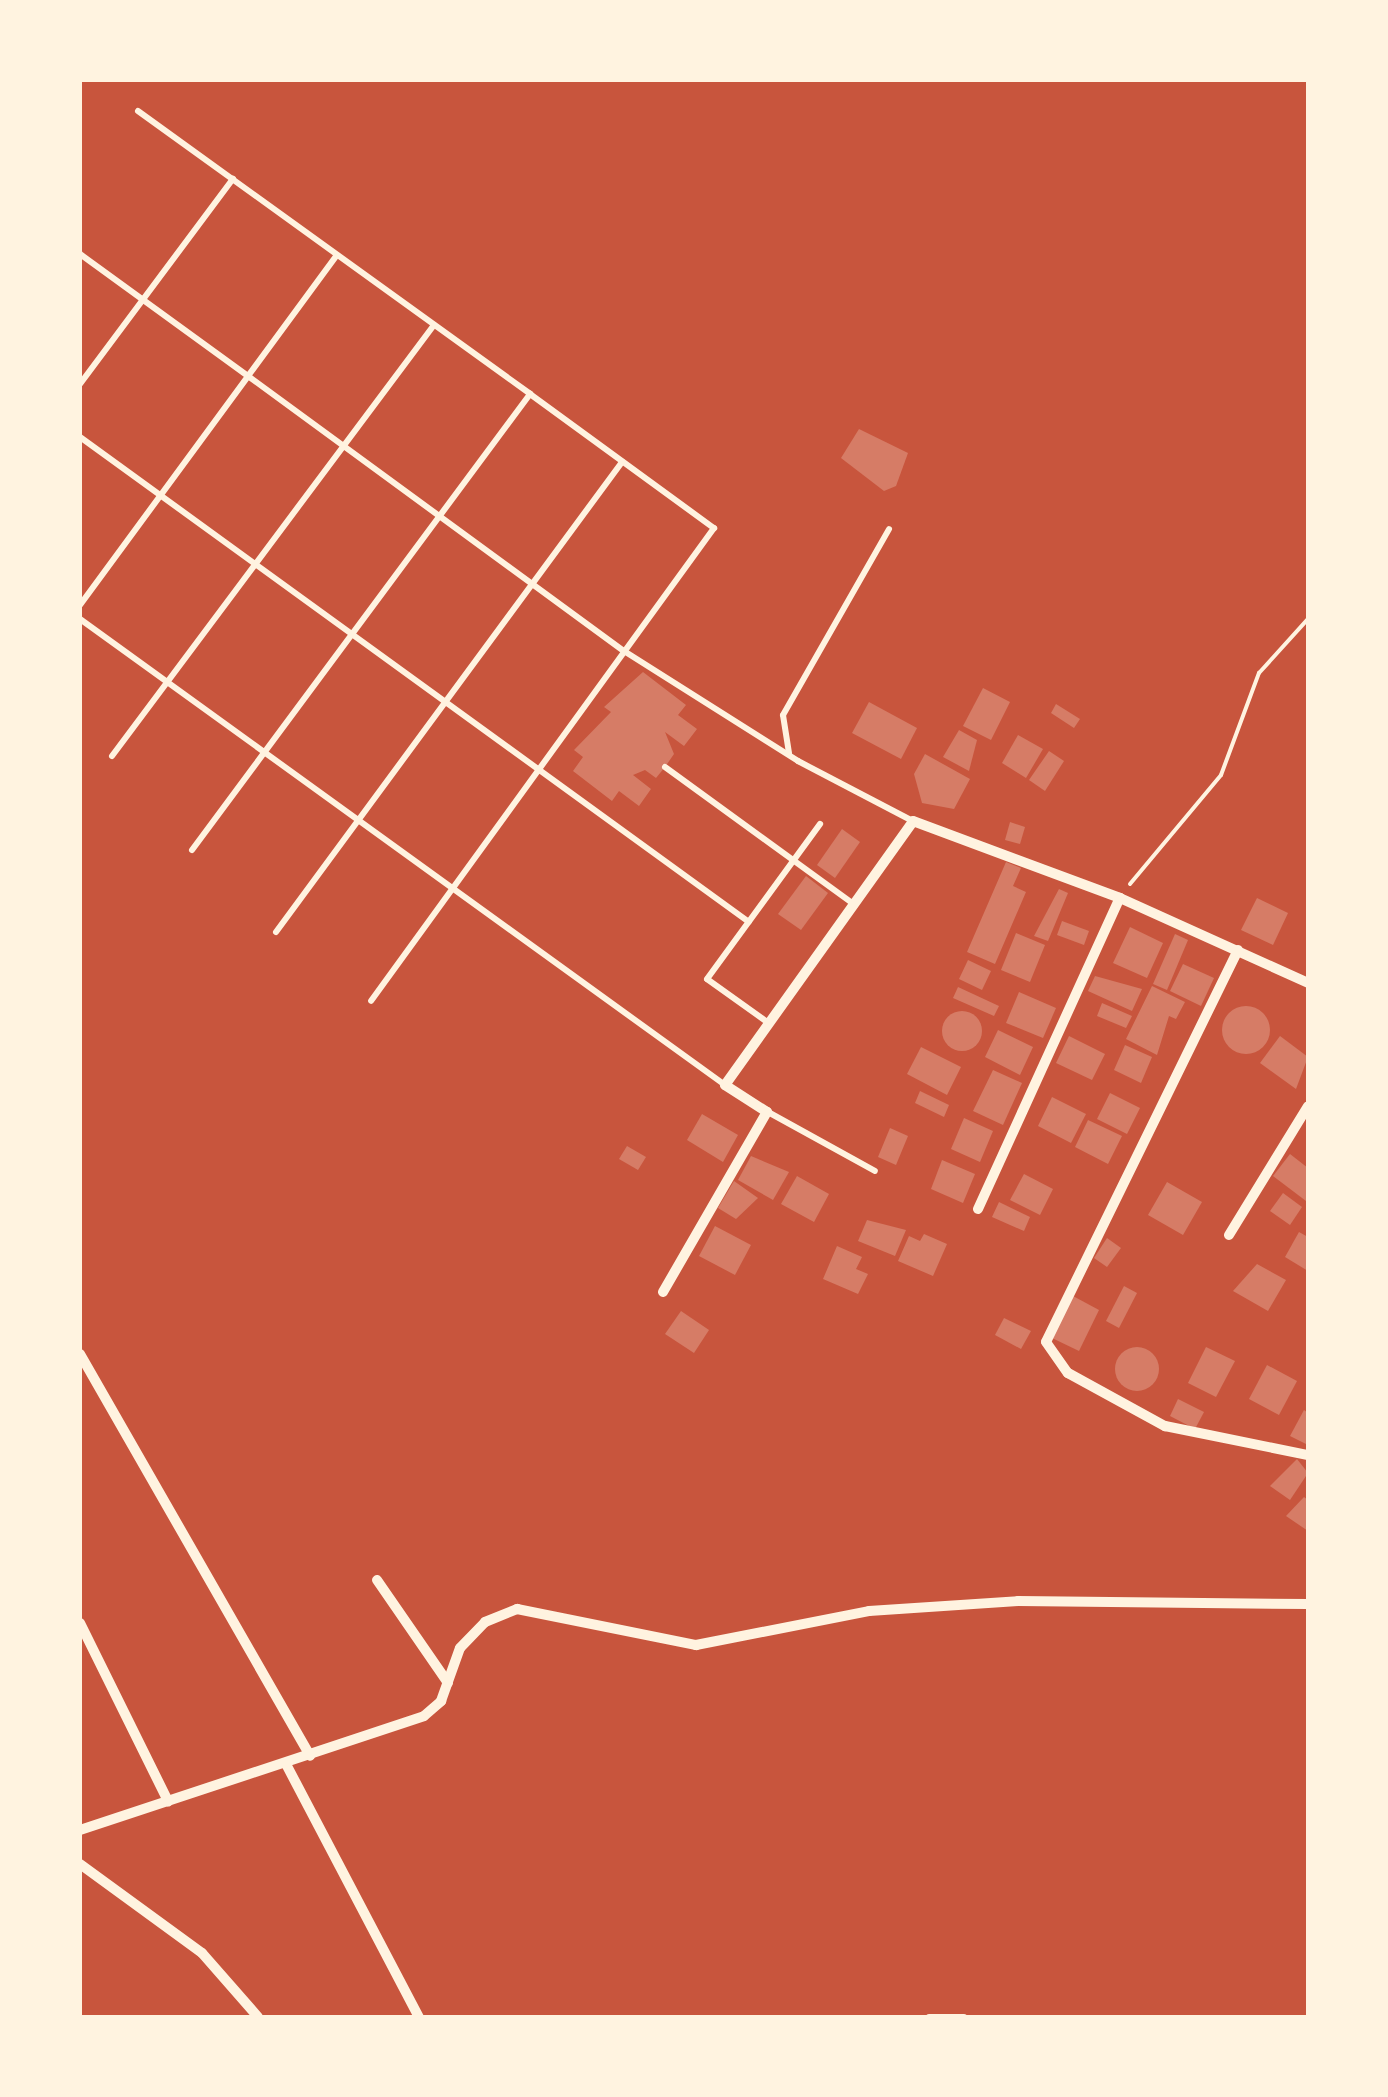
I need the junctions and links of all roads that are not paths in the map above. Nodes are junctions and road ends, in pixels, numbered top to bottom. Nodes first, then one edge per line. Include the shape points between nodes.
1 (138, 111) dead end
2 (233, 179) junction
3 (80, 254) edge
4 (337, 255) junction
5 (143, 299) junction
6 (434, 325) junction
7 (248, 376) junction
8 (80, 384) edge
9 (530, 394) junction
10 (80, 437) edge
11 (343, 446) junction
12 (622, 461) junction
13 (160, 496) junction
14 (439, 516) junction
15 (888, 528) dead end
16 (255, 564) junction
17 (532, 584) junction
18 (80, 606) edge
19 (80, 618) edge
20 (352, 634) junction
21 (624, 651) junction
22 (167, 682) junction
23 (445, 702) junction
24 (264, 752) junction
25 (112, 756) dead end
26 (798, 761) junction
27 (665, 767) dead end
28 (538, 770) junction
29 (358, 821) junction
30 (912, 821) junction
31 (820, 824) dead end
32 (192, 850) dead end
33 (793, 861) junction
34 (452, 889) junction
35 (1120, 898) junction
36 (856, 906) junction
37 (749, 922) junction
38 (276, 932) dead end
39 (1238, 950) junction
40 (1308, 983) edge
41 (371, 1000) dead end
42 (771, 1024) junction
43 (725, 1085) junction
44 (1308, 1106) edge
45 (767, 1112) junction
46 (875, 1170) dead end
47 (978, 1209) dead end
48 (1229, 1235) dead end
49 (663, 1292) dead end
50 (80, 1354) edge
51 (1308, 1455) edge
52 (377, 1580) dead end
53 (1308, 1604) edge
54 (80, 1622) edge
55 (448, 1683) junction
56 (310, 1756) junction
57 (286, 1764) junction
58 (168, 1801) junction
59 (80, 1830) edge
60 (80, 1864) edge
61 (258, 2017) edge
62 (419, 2017) edge
63 (929, 2017) edge
64 (964, 2017) edge

1 - 2 lane
2 - 4 lane
2 - 5 lane
3 - 5 lane
4 - 6 lane
4 - 7 lane
5 - 7 lane
5 - 8 lane
6 - 9 lane
6 - 11 lane
7 - 11 lane
7 - 13 lane
9 - 12 lane
9 - 14 lane
10 - 13 lane
11 - 14 lane
11 - 16 lane
12 - 17 lane
12 - 21 lane via 714,528
13 - 16 lane
13 - 18 lane
14 - 17 lane
14 - 20 lane
15 - 26 lane via 783,715 786,751
16 - 20 lane
16 - 22 lane
17 - 21 lane
17 - 23 lane
19 - 22 lane
20 - 23 lane
20 - 24 lane
21 - 26 lane
21 - 28 lane
22 - 24 lane
22 - 25 lane
23 - 28 lane
23 - 29 lane
24 - 29 lane
24 - 32 lane
26 - 30 lane
27 - 33 lane
28 - 34 lane
28 - 37 lane
29 - 34 lane
29 - 38 lane
30 - 35 street
30 - 36 street
31 - 33 lane
33 - 36 lane
33 - 37 lane
34 - 41 lane
34 - 43 lane
35 - 39 street
35 - 47 street
36 - 42 street
37 - 42 lane via 707,979
39 - 40 street
39 - 51 street via 1046,1342 1068,1374 1165,1426
42 - 43 street
43 - 45 street
44 - 48 street
45 - 46 lane
45 - 49 street
50 - 56 street
52 - 55 street
53 - 55 street via 1018,1600 869,1611 696,1646 517,1610 485,1622 460,1648
54 - 58 street
55 - 56 street via 424,1716
56 - 57 street
57 - 58 street
57 - 62 street
58 - 59 street
60 - 61 street via 202,1953
63 - 64 lane

